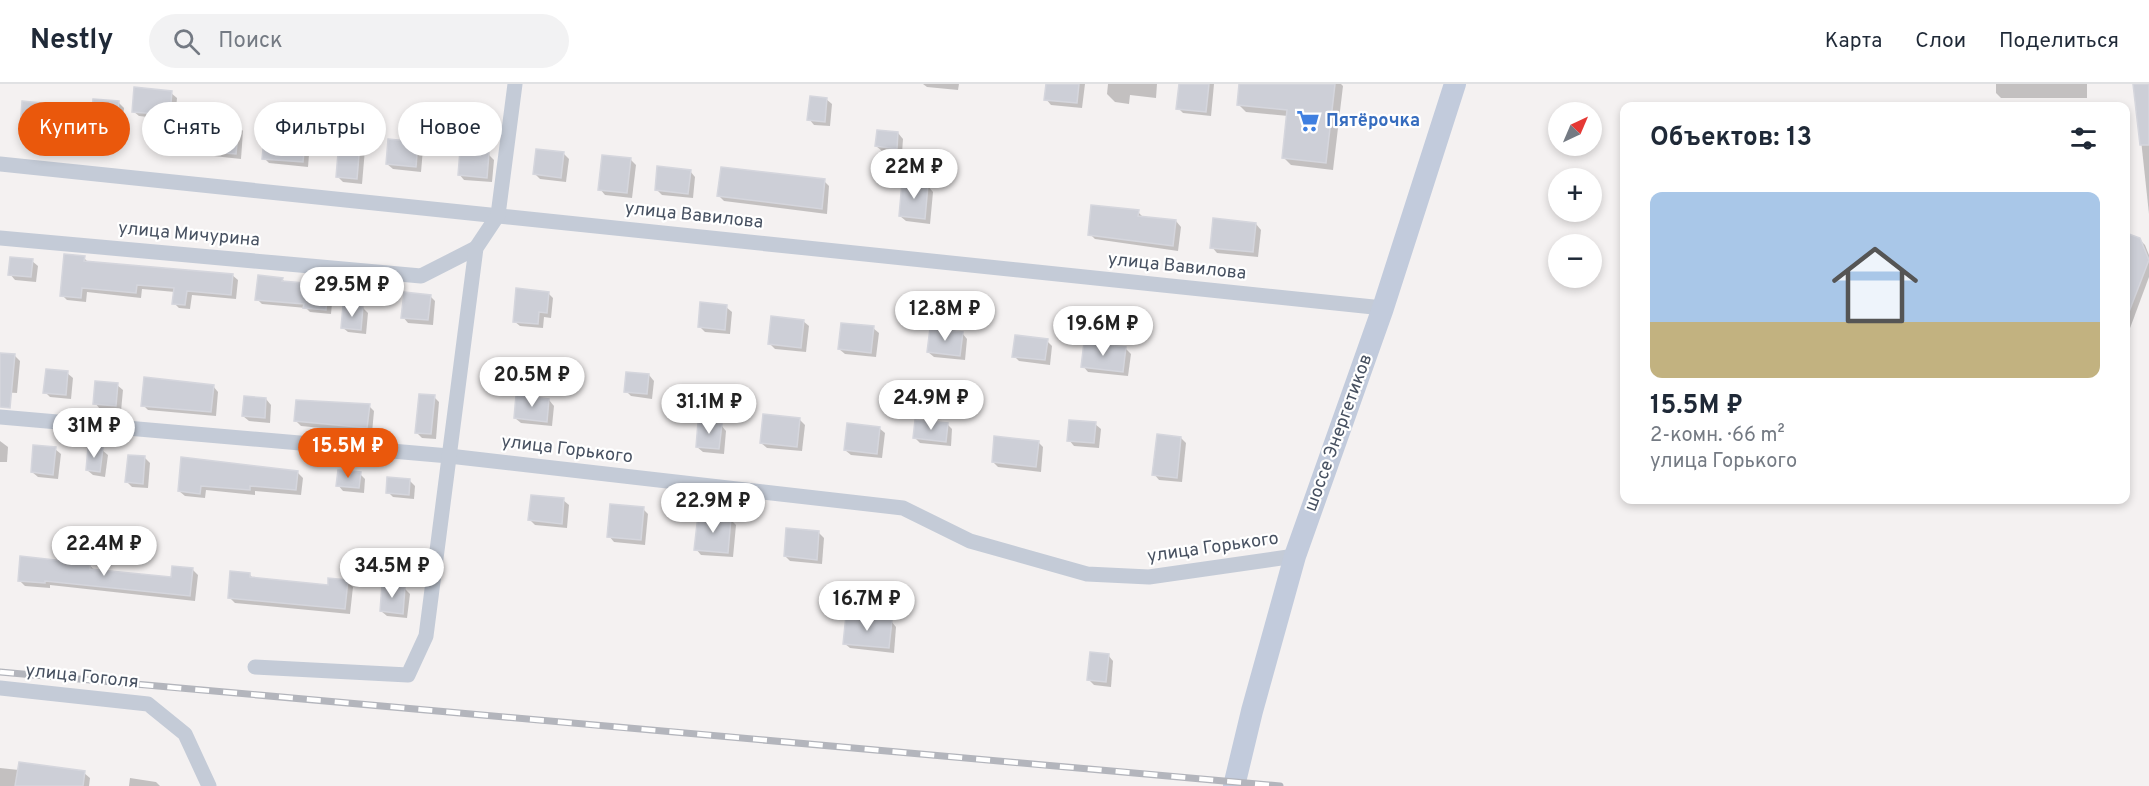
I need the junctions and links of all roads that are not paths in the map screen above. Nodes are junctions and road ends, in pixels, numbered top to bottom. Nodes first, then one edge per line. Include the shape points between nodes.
1 (515, 84) edge
2 (1455, 84) edge
3 (0, 164) edge
4 (498, 215) junction
5 (0, 238) edge
6 (476, 248) junction
7 (1383, 308) junction
8 (0, 417) edge
9 (449, 456) junction
10 (1295, 556) junction
11 (255, 667) dead end
12 (0, 688) edge
13 (209, 786) edge
14 (1234, 786) edge

1 - 4 street
2 - 7 main road, шоссе Энергетиков
3 - 4 street, улица Вавилова
4 - 6 street
4 - 7 street, улица Вавилова
5 - 6 street, улица Мичурина via 422,276
6 - 9 street
7 - 10 main road, шоссе Энергетиков
8 - 9 street, улица Горького
9 - 10 street, улица Горького via 903,508 970,541 1087,574 1149,578
9 - 11 street via 426,636 408,675
10 - 14 main road, шоссе Энергетиков
12 - 13 street, улица Гоголя via 148,704 185,734

